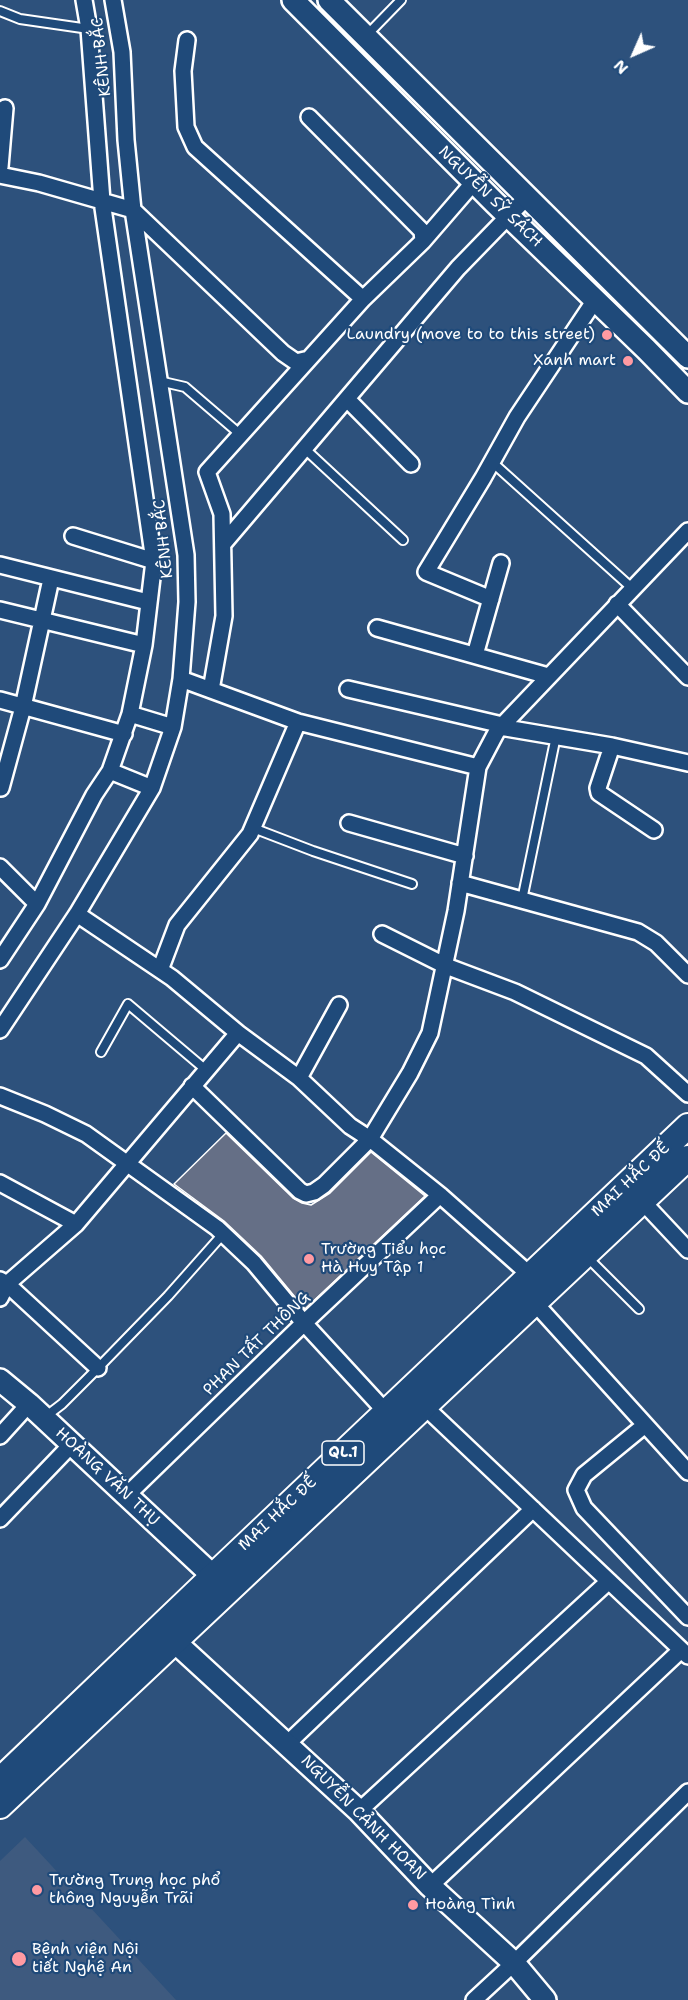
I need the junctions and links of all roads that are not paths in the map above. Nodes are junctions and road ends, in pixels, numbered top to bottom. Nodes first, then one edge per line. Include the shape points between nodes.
1 (84, 0) edge
2 (113, 0) edge
3 (293, 0) edge
4 (401, 0) edge
5 (334, 6) edge
6 (0, 11) edge
7 (89, 30) junction
8 (323, 30) junction
9 (365, 37) junction
10 (187, 40) dead end
11 (5, 108) dead end
12 (309, 117) dead end
13 (0, 167) edge
14 (0, 175) edge
15 (474, 182) junction
16 (528, 196) junction
17 (102, 201) junction
18 (133, 210) junction
19 (509, 215) junction
20 (423, 241) junction
21 (363, 298) junction
22 (595, 300) junction
23 (663, 332) junction
24 (646, 349) junction
25 (688, 357) edge
26 (309, 359) junction
27 (159, 381) junction
28 (688, 393) edge
29 (347, 399) junction
30 (241, 435) junction
31 (305, 449) junction
32 (492, 462) junction
33 (411, 464) dead end
34 (688, 531) edge
35 (73, 536) dead end
36 (403, 540) dead end
37 (223, 544) junction
38 (154, 561) junction
39 (501, 563) dead end
40 (0, 565) edge
41 (51, 579) junction
42 (633, 589) junction
43 (491, 599) junction
44 (148, 602) junction
45 (617, 604) junction
46 (0, 610) edge
47 (43, 621) junction
48 (377, 628) dead end
49 (144, 645) junction
50 (475, 656) junction
51 (548, 676) junction
52 (688, 677) edge
53 (181, 679) junction
54 (348, 689) dead end
55 (211, 690) junction
56 (0, 700) edge
57 (23, 707) junction
58 (130, 714) junction
59 (298, 722) junction
60 (172, 727) junction
61 (501, 727) junction
62 (124, 734) junction
63 (556, 736) junction
64 (612, 746) junction
65 (688, 763) edge
66 (478, 766) junction
67 (110, 771) junction
68 (1, 788) edge
69 (153, 788) junction
70 (349, 823) dead end
71 (253, 828) junction
72 (654, 830) dead end
73 (465, 856) junction
74 (0, 867) edge
75 (412, 884) dead end
76 (460, 884) junction
77 (522, 900) junction
78 (37, 904) junction
79 (77, 914) junction
80 (382, 934) dead end
81 (0, 960) edge
82 (446, 966) junction
83 (160, 970) junction
84 (688, 975) edge
85 (339, 1005) dead end
86 (0, 1030) edge
87 (238, 1033) junction
88 (102, 1052) dead end
89 (206, 1071) junction
90 (299, 1078) junction
91 (192, 1086) junction
92 (688, 1094) edge
93 (0, 1096) edge
94 (688, 1126) edge
95 (370, 1138) junction
96 (688, 1158) edge
97 (127, 1163) junction
98 (0, 1183) edge
99 (440, 1195) junction
100 (642, 1201) junction
101 (76, 1224) junction
102 (223, 1234) junction
103 (688, 1250) edge
104 (585, 1254) junction
105 (530, 1275) junction
106 (2, 1287) edge
107 (534, 1302) junction
108 (639, 1310) dead end
109 (304, 1323) junction
110 (98, 1368) junction
111 (0, 1380) edge
112 (424, 1406) junction
113 (37, 1411) junction
114 (386, 1412) junction
115 (645, 1425) junction
116 (0, 1436) edge
117 (72, 1444) junction
118 (688, 1472) edge
119 (331, 1479) junction
120 (127, 1496) junction
121 (533, 1509) junction
122 (0, 1519) edge
123 (213, 1576) junction
124 (609, 1581) junction
125 (688, 1617) edge
126 (175, 1642) junction
127 (684, 1653) edge
128 (287, 1744) junction
129 (15, 1775) edge
130 (688, 1792) edge
131 (0, 1806) edge
132 (359, 1811) junction
133 (430, 1886) junction
134 (514, 1963) junction
135 (474, 2000) edge
136 (545, 2000) edge

1 - 7 street, KÊNH BẮC
2 - 18 street, KÊNH BẮC via 122,52
3 - 8 main road, NGUYỄN SỸ SÁCH
4 - 9 lane
5 - 8 main road
5 - 9 main road, NGUYỄN SỸ SÁCH
6 - 7 lane via 20,19
7 - 17 street, KÊNH BẮC
8 - 15 main road, NGUYỄN SỸ SÁCH
9 - 16 main road, NGUYỄN SỸ SÁCH
10 - 21 street via 183,71 186,128 195,147
11 - 13 street
12 - 20 street via 422,231
14 - 17 street
15 - 19 main road, NGUYỄN SỸ SÁCH
15 - 20 street
16 - 19 street
16 - 23 main road, NGUYỄN SỸ SÁCH
17 - 18 street
17 - 38 street, KÊNH BẮC
18 - 26 street via 283,353 296,362
18 - 27 street, KÊNH BẮC
19 - 22 main road, NGUYỄN SỸ SÁCH
19 - 29 street via 458,268
20 - 21 street
21 - 26 street
22 - 24 main road, NGUYỄN SỸ SÁCH
22 - 32 street via 517,417
23 - 24 main road
23 - 25 main road, NGUYỄN SỸ SÁCH
24 - 28 main road, NGUYỄN SỸ SÁCH
26 - 30 street
27 - 30 lane via 185,387
27 - 53 street, KÊNH BẮC via 186,555
29 - 31 street
29 - 33 street
30 - 37 street via 207,472 222,514
31 - 36 lane
31 - 37 street
32 - 42 lane
32 - 43 street via 426,572
34 - 42 street
35 - 38 street
37 - 55 street via 224,615
38 - 44 street, KÊNH BẮC
39 - 43 street
40 - 41 street
41 - 44 street
41 - 47 street
42 - 45 street
43 - 50 street
44 - 49 street, KÊNH BẮC
45 - 51 street
45 - 52 street
46 - 47 street
47 - 49 street
47 - 57 street
48 - 50 street
49 - 58 street, KÊNH BẮC
50 - 51 street
51 - 61 street
53 - 55 street
53 - 60 street, KÊNH BẮC
54 - 61 street
55 - 59 street
56 - 57 street
57 - 62 street
57 - 68 street
58 - 60 street
58 - 62 street, KÊNH BẮC
59 - 66 street
59 - 71 street
60 - 69 street, KÊNH BẮC
61 - 63 street
61 - 66 street
62 - 67 street, KÊNH BẮC
63 - 64 street
63 - 77 lane
64 - 65 street
64 - 72 street via 599,793
66 - 73 street
67 - 69 street
67 - 78 street, KÊNH BẮC
69 - 79 street, KÊNH BẮC
70 - 73 street
71 - 75 lane
71 - 83 street via 177,925
73 - 76 street
74 - 78 street
76 - 77 street
76 - 82 street
77 - 84 street via 638,932 656,943
78 - 81 street, KÊNH BẮC
79 - 83 street
79 - 86 street, KÊNH BẮC
80 - 82 street
82 - 92 street via 515,992 646,1056
82 - 95 street via 430,1033
83 - 87 street
85 - 90 street
87 - 89 street
87 - 90 street
88 - 89 lane via 128,1004
89 - 91 street
90 - 95 street via 350,1126
91 - 95 street via 306,1194 324,1185
91 - 97 street
93 - 97 street via 86,1134
94 - 105 main road, MAI HẮC ĐẾ / QL.1
95 - 99 street
96 - 100 main road, MAI HẮC ĐẾ / QL.1
97 - 101 street
97 - 102 street
98 - 101 street
99 - 105 street
99 - 109 street, PHAN TẤT THÔNG
100 - 103 street
100 - 104 main road, MAI HẮC ĐẾ / QL.1
101 - 106 street
102 - 109 street via 254,1263
102 - 110 lane
104 - 107 main road, MAI HẮC ĐẾ / QL.1
104 - 108 lane
105 - 114 main road, MAI HẮC ĐẾ / QL.1
106 - 110 street
107 - 112 main road, MAI HẮC ĐẾ / QL.1
107 - 115 street
109 - 114 street
109 - 120 street, PHAN TẤT THÔNG
110 - 113 lane via 62,1404
111 - 113 main road, HOÀNG VĂN THỤ
112 - 119 main road, MAI HẮC ĐẾ / QL.1
112 - 121 street
113 - 116 street
113 - 117 main road, HOÀNG VĂN THỤ
114 - 119 main road, MAI HẮC ĐẾ / QL.1
115 - 118 street
115 - 125 street via 584,1475 576,1490 584,1508
117 - 120 main road, HOÀNG VĂN THỤ
117 - 122 street
119 - 123 main road, MAI HẮC ĐẾ / QL.1
119 - 126 main road, MAI HẮC ĐẾ / QL.1
120 - 123 main road, HOÀNG VĂN THỤ
121 - 124 street
121 - 128 street
123 - 129 main road, MAI HẮC ĐẾ / QL.1
124 - 127 street
124 - 132 street
126 - 128 main road, NGUYỄN CẢNH HOAN
126 - 129 main road, MAI HẮC ĐẾ / QL.1
127 - 133 street
128 - 132 main road, NGUYỄN CẢNH HOAN
129 - 131 main road, MAI HẮC ĐẾ / QL.1
130 - 134 street
132 - 133 main road, NGUYỄN CẢNH HOAN
133 - 134 main road, NGUYỄN CẢNH HOAN
134 - 135 street
134 - 136 main road, NGUYỄN CẢNH HOAN

